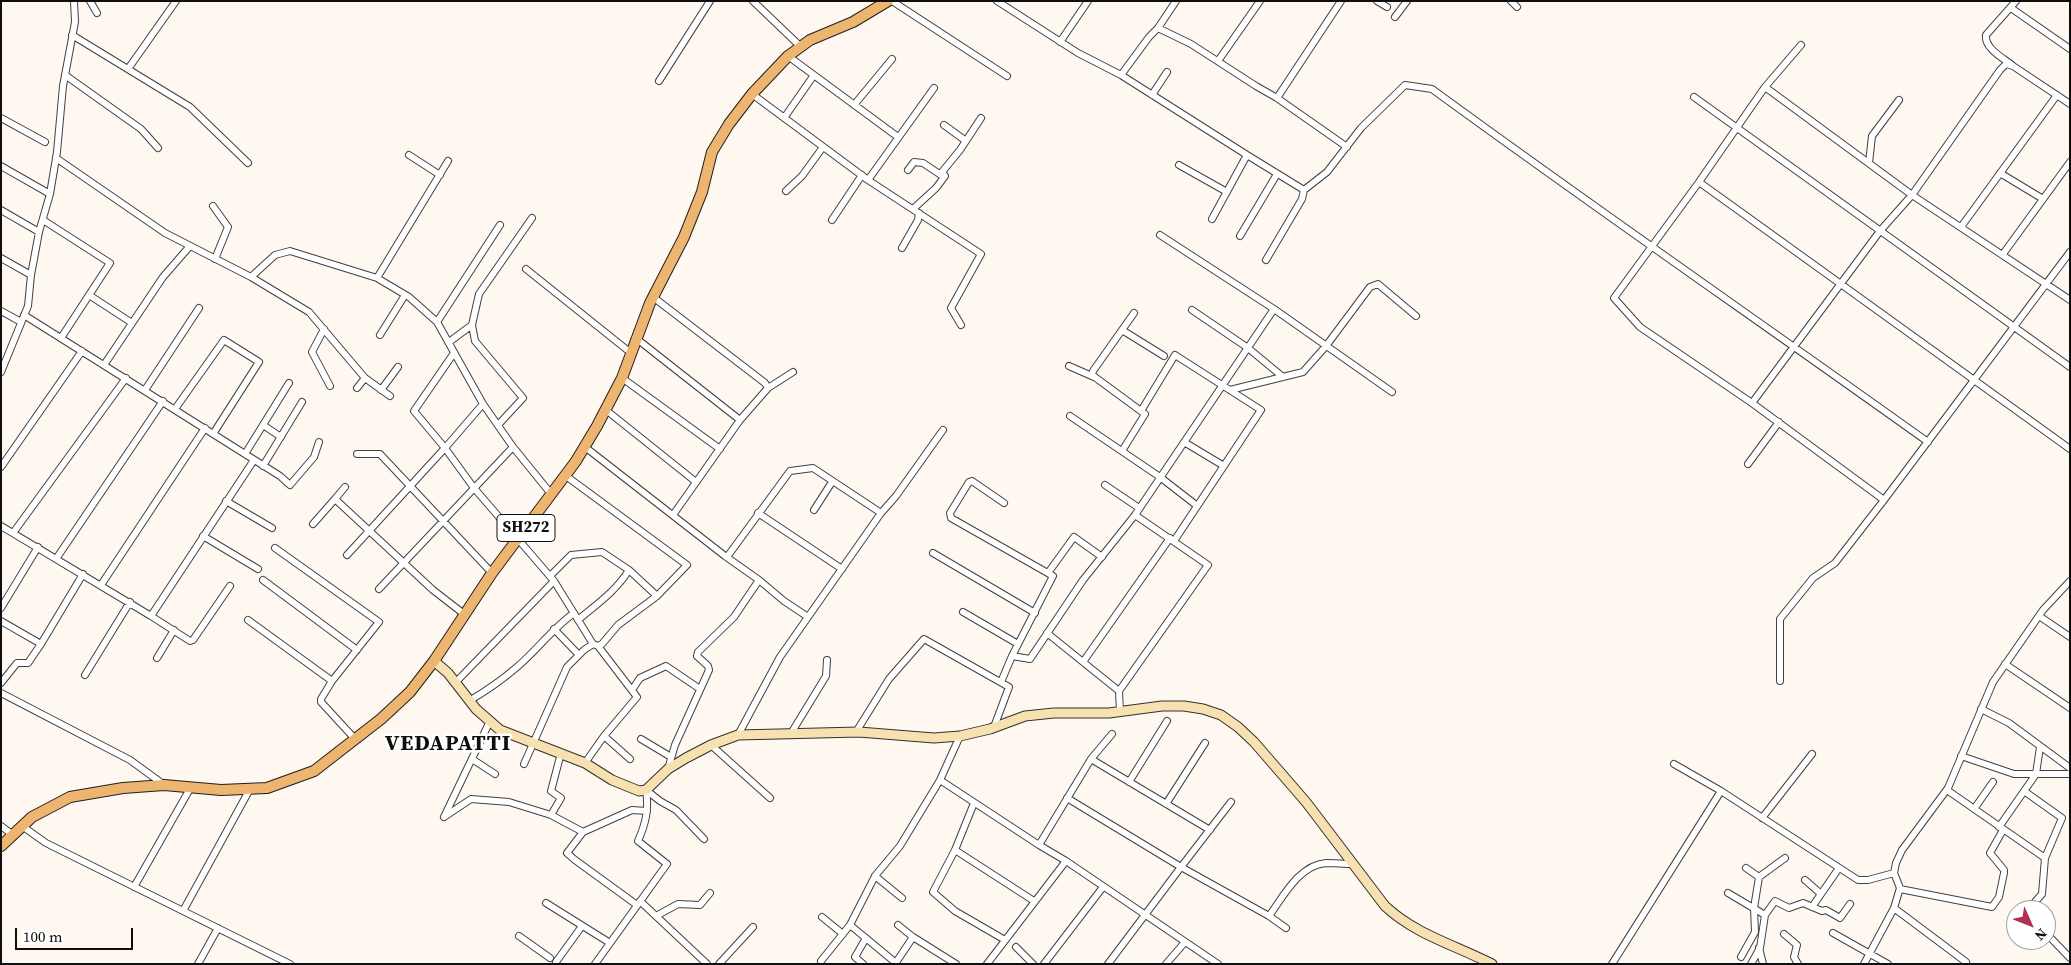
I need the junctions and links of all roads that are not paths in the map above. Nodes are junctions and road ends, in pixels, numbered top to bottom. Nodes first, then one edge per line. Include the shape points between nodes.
1 (74, 1) edge
2 (90, 1) edge
3 (176, 1) edge
4 (710, 1) edge
5 (753, 1) edge
6 (888, 1) edge
7 (892, 1) edge
8 (997, 1) edge
9 (1088, 1) edge
10 (1176, 1) edge
11 (1260, 1) edge
12 (1341, 1) edge
13 (1376, 1) edge
14 (1407, 1) edge
15 (1512, 1) edge
16 (2016, 1) edge
17 (1388, 7) dead end
18 (1517, 7) dead end
19 (2011, 8) junction
20 (97, 13) dead end
21 (1395, 17) dead end
22 (1158, 28) junction
23 (72, 35) junction
24 (1060, 42) junction
25 (1801, 45) dead end
26 (801, 47) junction
27 (2070, 49) edge
28 (788, 56) junction
29 (892, 59) dead end
30 (1218, 61) junction
31 (2012, 66) junction
32 (128, 69) junction
33 (1168, 72) dead end
34 (65, 75) junction
35 (814, 75) junction
36 (1121, 75) junction
37 (1007, 76) dead end
38 (659, 82) dead end
39 (1765, 87) junction
40 (934, 88) dead end
41 (752, 94) junction
42 (1152, 95) junction
43 (2057, 95) junction
44 (1694, 97) dead end
45 (1277, 98) junction
46 (1899, 100) dead end
47 (2070, 104) edge
48 (854, 105) junction
49 (1, 118) edge
50 (784, 118) junction
51 (981, 118) dead end
52 (944, 125) dead end
53 (1736, 129) junction
54 (898, 137) junction
55 (966, 141) junction
56 (45, 142) dead end
57 (824, 147) junction
58 (1347, 147) junction
59 (158, 148) dead end
60 (409, 154) dead end
61 (1247, 155) junction
62 (56, 158) junction
63 (448, 161) dead end
64 (2070, 162) edge
65 (248, 163) dead end
66 (1869, 163) junction
67 (1179, 165) dead end
68 (1, 166) edge
69 (908, 170) dead end
70 (2000, 173) junction
71 (440, 174) junction
72 (1277, 174) junction
73 (862, 175) junction
74 (944, 177) junction
75 (868, 180) junction
76 (1699, 182) junction
77 (1304, 190) junction
78 (786, 191) dead end
79 (1227, 192) junction
80 (50, 194) junction
81 (1912, 195) junction
82 (2042, 199) junction
83 (213, 206) dead end
84 (1, 210) edge
85 (916, 211) junction
86 (532, 218) dead end
87 (1212, 219) dead end
88 (43, 220) junction
89 (832, 220) dead end
90 (500, 225) dead end
91 (1961, 227) junction
92 (1880, 231) junction
93 (39, 232) junction
94 (1160, 235) dead end
95 (1240, 236) dead end
96 (190, 246) junction
97 (1652, 246) junction
98 (902, 248) dead end
99 (2070, 252) edge
100 (2002, 254) junction
101 (1, 258) edge
102 (215, 258) junction
103 (1266, 260) dead end
104 (526, 269) dead end
105 (31, 275) junction
106 (251, 277) junction
107 (377, 278) junction
108 (1839, 284) junction
109 (2046, 284) junction
110 (88, 295) junction
111 (405, 295) junction
112 (654, 297) junction
113 (2070, 300) edge
114 (199, 308) dead end
115 (1274, 309) junction
116 (1192, 310) dead end
117 (1, 311) edge
118 (1134, 313) dead end
119 (24, 315) junction
120 (1416, 316) dead end
121 (21, 322) junction
122 (437, 322) junction
123 (132, 323) junction
124 (961, 324) dead end
125 (472, 325) junction
126 (2014, 328) junction
127 (324, 329) junction
128 (1122, 330) junction
129 (380, 335) dead end
130 (61, 338) junction
131 (637, 338) junction
132 (449, 342) junction
133 (1326, 346) junction
134 (1795, 347) junction
135 (1248, 348) junction
136 (82, 351) junction
137 (454, 352) junction
138 (631, 353) junction
139 (4, 354) edge
140 (1164, 356) dead end
141 (104, 364) junction
142 (1069, 366) dead end
143 (398, 367) dead end
144 (2070, 367) edge
145 (1, 372) edge
146 (793, 372) dead end
147 (1094, 377) junction
148 (1283, 377) junction
149 (126, 378) junction
150 (365, 378) junction
151 (622, 378) junction
152 (1973, 380) junction
153 (289, 383) dead end
154 (330, 386) dead end
155 (1223, 386) junction
156 (357, 388) dead end
157 (768, 388) junction
158 (146, 390) junction
159 (381, 390) junction
160 (1230, 390) junction
161 (1392, 392) dead end
162 (390, 396) dead end
163 (163, 401) junction
164 (302, 402) dead end
165 (1752, 403) junction
166 (483, 404) junction
167 (175, 409) junction
168 (606, 410) junction
169 (1141, 411) junction
170 (1070, 416) dead end
171 (740, 420) junction
172 (1778, 422) junction
173 (263, 425) junction
174 (498, 425) junction
175 (204, 428) junction
176 (943, 430) dead end
177 (213, 434) junction
178 (281, 437) junction
179 (319, 442) dead end
180 (1184, 442) junction
181 (1928, 442) junction
182 (513, 447) junction
183 (585, 447) junction
184 (445, 448) junction
185 (720, 449) junction
186 (2070, 449) edge
187 (1122, 451) junction
188 (245, 454) junction
189 (357, 454) dead end
190 (254, 460) junction
191 (1748, 464) dead end
192 (263, 466) junction
193 (1224, 466) junction
194 (1, 468) edge
195 (566, 476) junction
196 (1160, 478) junction
197 (696, 482) junction
198 (832, 482) junction
199 (410, 485) junction
200 (1105, 485) dead end
201 (345, 487) dead end
202 (474, 488) junction
203 (552, 495) junction
204 (335, 499) junction
205 (1884, 500) junction
206 (226, 501) junction
207 (1004, 503) dead end
208 (1196, 505) junction
209 (1139, 508) junction
210 (814, 510) dead end
211 (758, 512) junction
212 (880, 513) junction
213 (1135, 515) junction
214 (673, 516) junction
215 (443, 522) junction
216 (313, 524) dead end
217 (1, 526) edge
218 (272, 528) dead end
219 (369, 531) junction
220 (13, 533) junction
221 (204, 536) junction
222 (518, 539) junction
223 (1172, 540) junction
224 (38, 548) junction
225 (275, 548) dead end
226 (932, 553) dead end
227 (347, 555) dead end
228 (727, 557) junction
229 (1102, 557) junction
230 (56, 559) junction
231 (405, 563) junction
232 (258, 568) dead end
233 (629, 570) junction
234 (842, 570) junction
235 (492, 572) junction
236 (1048, 573) junction
237 (83, 574) junction
238 (552, 578) junction
239 (262, 580) dead end
240 (759, 580) junction
241 (2070, 581) edge
242 (101, 585) junction
243 (230, 586) dead end
244 (379, 589) dead end
245 (657, 596) junction
246 (130, 602) junction
247 (1, 608) edge
248 (963, 612) dead end
249 (1035, 612) junction
250 (574, 613) junction
251 (464, 614) junction
252 (151, 616) junction
253 (2039, 616) junction
254 (808, 617) junction
255 (248, 620) dead end
256 (578, 620) junction
257 (1, 621) edge
258 (554, 629) junction
259 (174, 630) junction
260 (1046, 632) junction
261 (2070, 637) edge
262 (41, 644) junction
263 (1018, 644) junction
264 (596, 645) junction
265 (357, 650) junction
266 (578, 655) junction
267 (1012, 656) junction
268 (157, 658) dead end
269 (827, 660) dead end
270 (434, 661) junction
271 (1083, 662) junction
272 (2005, 664) junction
273 (85, 675) dead end
274 (332, 681) junction
275 (1780, 681) dead end
276 (1, 682) edge
277 (455, 682) junction
278 (1001, 682) junction
279 (700, 689) junction
280 (632, 690) junction
281 (1120, 691) junction
282 (1, 693) edge
283 (469, 700) junction
284 (2070, 708) edge
285 (1981, 709) junction
286 (1120, 712) junction
287 (490, 721) junction
288 (1167, 721) dead end
289 (994, 728) junction
290 (856, 732) junction
291 (1112, 734) dead end
292 (738, 735) junction
293 (790, 735) junction
294 (604, 736) junction
295 (960, 736) junction
296 (355, 739) junction
297 (641, 739) dead end
298 (533, 742) junction
299 (1205, 743) dead end
300 (711, 746) junction
301 (2040, 746) junction
302 (561, 753) junction
303 (1812, 754) dead end
304 (1962, 756) junction
305 (671, 757) junction
306 (472, 759) junction
307 (630, 759) dead end
308 (1091, 759) junction
309 (584, 763) junction
310 (524, 764) dead end
311 (1674, 764) dead end
312 (2070, 768) edge
313 (668, 769) junction
314 (495, 774) dead end
315 (2036, 774) junction
316 (2070, 774) edge
317 (940, 780) junction
318 (1129, 782) junction
319 (1993, 782) dead end
320 (164, 785) junction
321 (191, 787) junction
322 (250, 789) junction
323 (646, 790) junction
324 (1947, 790) junction
325 (1721, 791) junction
326 (2024, 791) junction
327 (770, 798) dead end
328 (1067, 798) junction
329 (1231, 802) dead end
330 (974, 803) junction
331 (1166, 804) junction
332 (1974, 809) junction
333 (647, 811) junction
334 (551, 815) junction
335 (1762, 818) junction
336 (1, 826) edge
337 (22, 826) junction
338 (2001, 829) junction
339 (1210, 830) junction
340 (583, 832) junction
341 (13, 835) junction
342 (704, 839) dead end
343 (1039, 845) junction
344 (1, 846) edge
345 (955, 850) junction
346 (1785, 858) dead end
347 (2045, 858) junction
348 (1066, 861) junction
349 (1354, 864) junction
350 (1181, 867) junction
351 (1746, 868) dead end
352 (1839, 868) junction
353 (1894, 873) junction
354 (875, 876) junction
355 (1759, 876) junction
356 (1805, 880) dead end
357 (134, 886) junction
358 (1103, 887) junction
359 (1900, 889) junction
360 (710, 893) dead end
361 (1728, 893) dead end
362 (1821, 894) junction
363 (902, 898) dead end
364 (2037, 900) edge
365 (1034, 901) junction
366 (546, 903) dead end
367 (639, 903) junction
368 (1850, 904) dead end
369 (1812, 907) junction
370 (1754, 908) junction
371 (1894, 908) junction
372 (183, 911) junction
373 (1145, 915) junction
374 (1765, 915) junction
375 (656, 916) junction
376 (822, 916) dead end
377 (1269, 916) junction
378 (850, 925) junction
379 (898, 925) dead end
380 (582, 926) junction
381 (218, 928) junction
382 (753, 928) dead end
383 (1286, 928) dead end
384 (1833, 933) dead end
385 (843, 934) junction
386 (1784, 934) dead end
387 (519, 936) dead end
388 (913, 937) junction
389 (866, 938) junction
390 (1004, 940) junction
391 (1185, 942) junction
392 (610, 943) junction
393 (2056, 943) edge
394 (1016, 947) dead end
395 (1759, 948) junction
396 (1871, 952) junction
397 (550, 958) junction
398 (1741, 958) dead end
399 (2070, 958) edge
400 (821, 962) dead end
401 (1966, 962) dead end
402 (558, 963) edge
403 (895, 963) edge
404 (198, 964) edge
405 (290, 964) edge
406 (545, 964) edge
407 (595, 964) edge
408 (706, 964) edge
409 (720, 964) edge
410 (863, 964) edge
411 (956, 964) edge
412 (987, 964) edge
413 (1033, 964) edge
414 (1044, 964) edge
415 (1108, 964) edge
416 (1166, 964) edge
417 (1218, 964) edge
418 (1492, 964) edge
419 (1612, 964) edge
420 (1751, 964) edge
421 (1764, 964) edge
422 (1798, 964) edge
423 (1864, 964) edge
424 (1888, 964) edge

1 - 23 street
2 - 20 street
3 - 32 street
4 - 38 street
5 - 26 street
6 - 26 main road, SH272
7 - 37 street
8 - 24 street
9 - 24 street
10 - 22 street
11 - 30 street
12 - 45 street
13 - 17 street
14 - 21 street
15 - 18 street
16 - 19 street
19 - 27 street
19 - 31 street via 1986,35 1986,40 1989,47
22 - 30 street
22 - 36 street
23 - 32 street
23 - 34 street
24 - 36 street
25 - 39 street
26 - 28 main road, SH272
28 - 35 street
28 - 41 main road, SH272
29 - 48 street
30 - 45 street
31 - 43 street
31 - 81 street via 2006,64 2000,70
32 - 65 street via 190,107
33 - 42 street
34 - 59 street via 140,129
34 - 62 street
35 - 48 street
35 - 50 street
36 - 42 street
39 - 53 street
39 - 66 street
40 - 54 street
41 - 50 street
41 - 112 main road, SH272 via 728,124 712,152 702,192 684,237
42 - 61 street
43 - 47 street
43 - 70 street
44 - 53 street
45 - 58 street
46 - 66 street via 1872,136
48 - 54 street
49 - 56 street
50 - 57 street
51 - 55 street
52 - 55 street
53 - 76 street
53 - 92 street
54 - 75 street
55 - 74 street via 942,172
57 - 73 street
57 - 78 street
58 - 77 street via 1327,172
58 - 97 street via 1361,128 1405,85 1432,89
60 - 71 street
61 - 72 street
61 - 79 street
62 - 80 street
62 - 96 street via 165,233
63 - 71 street
64 - 82 street
66 - 81 street
67 - 79 street
68 - 80 street
69 - 74 street via 914,162 923,163
70 - 82 street
70 - 91 street
71 - 107 street
72 - 77 street
72 - 95 street
73 - 75 street
73 - 89 street
74 - 85 street
75 - 85 street
76 - 97 street
76 - 108 street
77 - 103 street via 1302,199
79 - 87 street
80 - 88 street
81 - 91 street
81 - 92 street
82 - 100 street
83 - 102 street via 228,227
84 - 93 street
85 - 98 street via 918,220
85 - 124 street via 981,254 951,308
86 - 125 street via 479,294
88 - 93 street
88 - 110 street via 110,263
90 - 122 street
91 - 100 street
92 - 108 street
92 - 126 street
93 - 105 street
94 - 115 street
96 - 102 street
96 - 123 street via 163,277
97 - 134 street
97 - 165 street via 1614,298 1640,327
99 - 109 street
100 - 109 street
101 - 105 street
102 - 106 street
104 - 138 street
105 - 119 street
106 - 107 street via 275,255 290,251
106 - 127 street via 309,312
107 - 111 street
108 - 134 street
108 - 152 street
109 - 113 street
109 - 126 street
110 - 123 street
110 - 130 street
111 - 122 street
111 - 129 street
112 - 131 main road, SH272
112 - 157 street
114 - 158 street
115 - 133 street
115 - 135 street
116 - 135 street
117 - 121 street
118 - 128 street
119 - 121 street
119 - 130 street
120 - 133 street via 1378,284 1370,287
121 - 139 street
122 - 132 street
123 - 141 street
125 - 132 street
125 - 174 street via 475,341 524,398
126 - 144 street
126 - 152 street
127 - 150 street
127 - 154 street via 312,352
128 - 140 street
128 - 147 street via 1093,371
130 - 136 street
131 - 138 main road, SH272
131 - 171 street
132 - 137 street
133 - 148 street via 1303,372
133 - 161 street
134 - 165 street
134 - 181 street
135 - 148 street
135 - 155 street
136 - 141 street
136 - 194 street
137 - 166 street
137 - 184 street via 414,411
138 - 151 main road, SH272
139 - 145 street
141 - 149 street
142 - 147 street
143 - 159 street
146 - 157 street
147 - 169 street
148 - 160 street
149 - 158 street
149 - 220 street
150 - 156 street
150 - 159 street
151 - 168 main road, SH272
151 - 185 street
152 - 181 street
152 - 186 street
153 - 173 street
155 - 160 street
155 - 169 street via 1175,355
155 - 180 street
157 - 171 street
158 - 163 street
159 - 162 street
160 - 193 street via 1261,412
163 - 167 street
163 - 230 street
164 - 178 street
165 - 172 street
166 - 174 street
166 - 184 street
167 - 175 street
167 - 177 street via 224,340 259,362
168 - 183 main road, SH272
168 - 197 street
169 - 187 street via 1146,414
170 - 187 street
171 - 185 street
172 - 191 street
172 - 205 street
173 - 178 street
173 - 188 street
174 - 182 street
175 - 177 street
175 - 242 street
176 - 212 street
177 - 188 street
178 - 192 street
179 - 192 street via 314,457 290,485
180 - 193 street
180 - 196 street
181 - 205 street
182 - 202 street
182 - 203 street
183 - 195 main road, SH272
183 - 214 street
184 - 199 street
184 - 202 street
185 - 197 street
187 - 196 street
188 - 190 street
189 - 199 street via 380,454
190 - 192 street
190 - 206 street
193 - 208 street
195 - 203 main road, SH272
195 - 245 street via 687,565
196 - 208 street
196 - 209 street
197 - 214 street
198 - 210 street
198 - 211 street via 813,468 790,471
198 - 212 street
199 - 215 street
199 - 219 street
200 - 209 street
201 - 204 street
202 - 215 street
202 - 222 street
203 - 222 main road, SH272
204 - 216 street
204 - 219 street
205 - 275 street via 1834,563 1813,578 1780,619
206 - 218 street
206 - 221 street
207 - 236 street via 972,481 968,482 950,515
208 - 223 street
209 - 213 street
211 - 228 street
211 - 234 street
212 - 234 street
213 - 223 street
213 - 229 street
214 - 228 street
215 - 231 street
215 - 235 street
217 - 220 street
219 - 227 street
219 - 231 street
220 - 224 street
221 - 232 street
221 - 252 street
222 - 235 main road, SH272
222 - 238 street
223 - 271 street
223 - 281 street via 1208,565
224 - 230 street
224 - 247 street
225 - 265 street via 379,622
226 - 249 street
228 - 240 street
229 - 236 street via 1074,537
229 - 260 street
230 - 237 street
231 - 244 street
231 - 251 street
233 - 238 street via 602,552 570,555
233 - 245 street
233 - 256 street via 608,595
234 - 254 street
235 - 251 main road, SH272
236 - 249 street via 1053,576
237 - 242 street
237 - 262 street
238 - 250 street
238 - 277 street
239 - 265 street
240 - 254 street
240 - 279 street via 734,617 698,652 697,656 709,670
241 - 253 street
242 - 246 street
243 - 259 street via 193,640
245 - 264 street via 618,625 604,643
246 - 252 street
246 - 273 street
248 - 263 street
249 - 263 street
250 - 256 street
250 - 258 street
251 - 270 main road, SH272
252 - 259 street
253 - 261 street
253 - 272 street
254 - 292 street via 780,657
255 - 274 street
256 - 264 street
257 - 262 street
258 - 266 street
258 - 283 street via 518,666
259 - 268 street
260 - 267 street via 1030,659
260 - 271 street
262 - 276 street via 28,662 17,663
263 - 267 street
264 - 266 street
264 - 280 street
265 - 274 street
266 - 298 street via 567,668
267 - 278 street
269 - 293 street via 826,676
270 - 277 street
270 - 296 main road, SH272 via 410,692
271 - 281 street
272 - 284 street
272 - 285 street
274 - 296 street via 321,702
277 - 283 street
278 - 289 street via 1009,687
278 - 290 street via 924,639 889,679
279 - 280 street via 666,666 640,678
279 - 305 street
280 - 294 street via 637,697
281 - 286 street
282 - 320 street via 130,760
283 - 287 street
285 - 301 street via 2009,723
285 - 304 street
286 - 289 street via 1025,716
286 - 349 street via 1184,706 1221,715 1254,742
287 - 298 street via 500,730
287 - 306 street
288 - 318 street
289 - 295 street
290 - 293 street
290 - 295 street via 934,738
291 - 308 street
292 - 293 street
292 - 300 street
294 - 307 street
294 - 309 street
295 - 317 street
296 - 322 main road, SH272 via 314,771 267,788
297 - 305 street
298 - 302 street
298 - 310 street
299 - 331 street
300 - 313 street
300 - 327 street
301 - 312 street
301 - 315 street
302 - 309 street
302 - 334 street via 551,791 561,798
303 - 335 street
304 - 315 street via 2014,774
304 - 324 street
305 - 313 street
306 - 314 street
306 - 334 street via 444,817 471,799 509,802
308 - 318 street
308 - 328 street
309 - 323 street via 612,780 640,791
311 - 325 street
313 - 323 street
315 - 316 street
315 - 326 street
317 - 330 street
317 - 354 street via 900,846
318 - 331 street
319 - 332 street
320 - 321 main road, SH272
320 - 337 main road, SH272 via 70,797 32,817
321 - 322 main road, SH272
321 - 357 street
322 - 372 street
323 - 333 street
323 - 342 street via 676,810
324 - 332 street
324 - 353 street via 1902,850
325 - 335 street
325 - 419 street
326 - 338 street
326 - 347 street via 2062,818
328 - 343 street
328 - 350 street
329 - 339 street
330 - 343 street
330 - 345 street
331 - 339 street
332 - 338 street
333 - 340 street via 632,810
333 - 367 street via 638,841 667,864
334 - 340 street
335 - 352 street
336 - 341 street
337 - 341 main road, SH272
337 - 357 street via 46,842
338 - 347 street
338 - 359 street via 1990,853 2004,870 2000,897 1992,907
339 - 350 street
340 - 367 street via 568,853
341 - 344 main road, SH272
343 - 348 street
345 - 365 street
345 - 390 street via 933,892 955,911
346 - 355 street
347 - 364 street via 2042,894
348 - 358 street
348 - 365 street
349 - 377 street via 1324,863 1310,869 1295,880
349 - 418 street via 1400,920
350 - 373 street
350 - 377 street
351 - 355 street
352 - 353 street via 1858,880
352 - 362 street
353 - 359 street
354 - 363 street
354 - 378 street
355 - 370 street
356 - 362 street
357 - 372 street
358 - 373 street
358 - 414 street
359 - 371 street
360 - 375 street via 700,905 678,904
361 - 370 street
362 - 369 street
365 - 390 street
366 - 380 street
367 - 375 street
367 - 392 street
368 - 369 street via 1840,918
369 - 374 street via 1803,904 1789,908 1775,901
370 - 374 street
370 - 398 street via 1755,932
371 - 396 street
371 - 401 street
372 - 381 street
373 - 391 street
373 - 415 street
374 - 395 street
375 - 408 street
376 - 385 street
377 - 383 street
378 - 385 street
378 - 389 street
379 - 388 street
380 - 392 street
380 - 402 street
381 - 404 street
381 - 405 street
382 - 409 street
384 - 396 street
385 - 400 street
386 - 422 street via 1797,945 1794,957
387 - 397 street
388 - 403 street
388 - 411 street
389 - 403 street
389 - 410 street via 854,957
390 - 412 street
391 - 416 street
391 - 417 street
392 - 407 street
393 - 399 street
394 - 413 street
395 - 420 street
395 - 421 street
396 - 423 street
396 - 424 street
397 - 402 street
397 - 406 street

